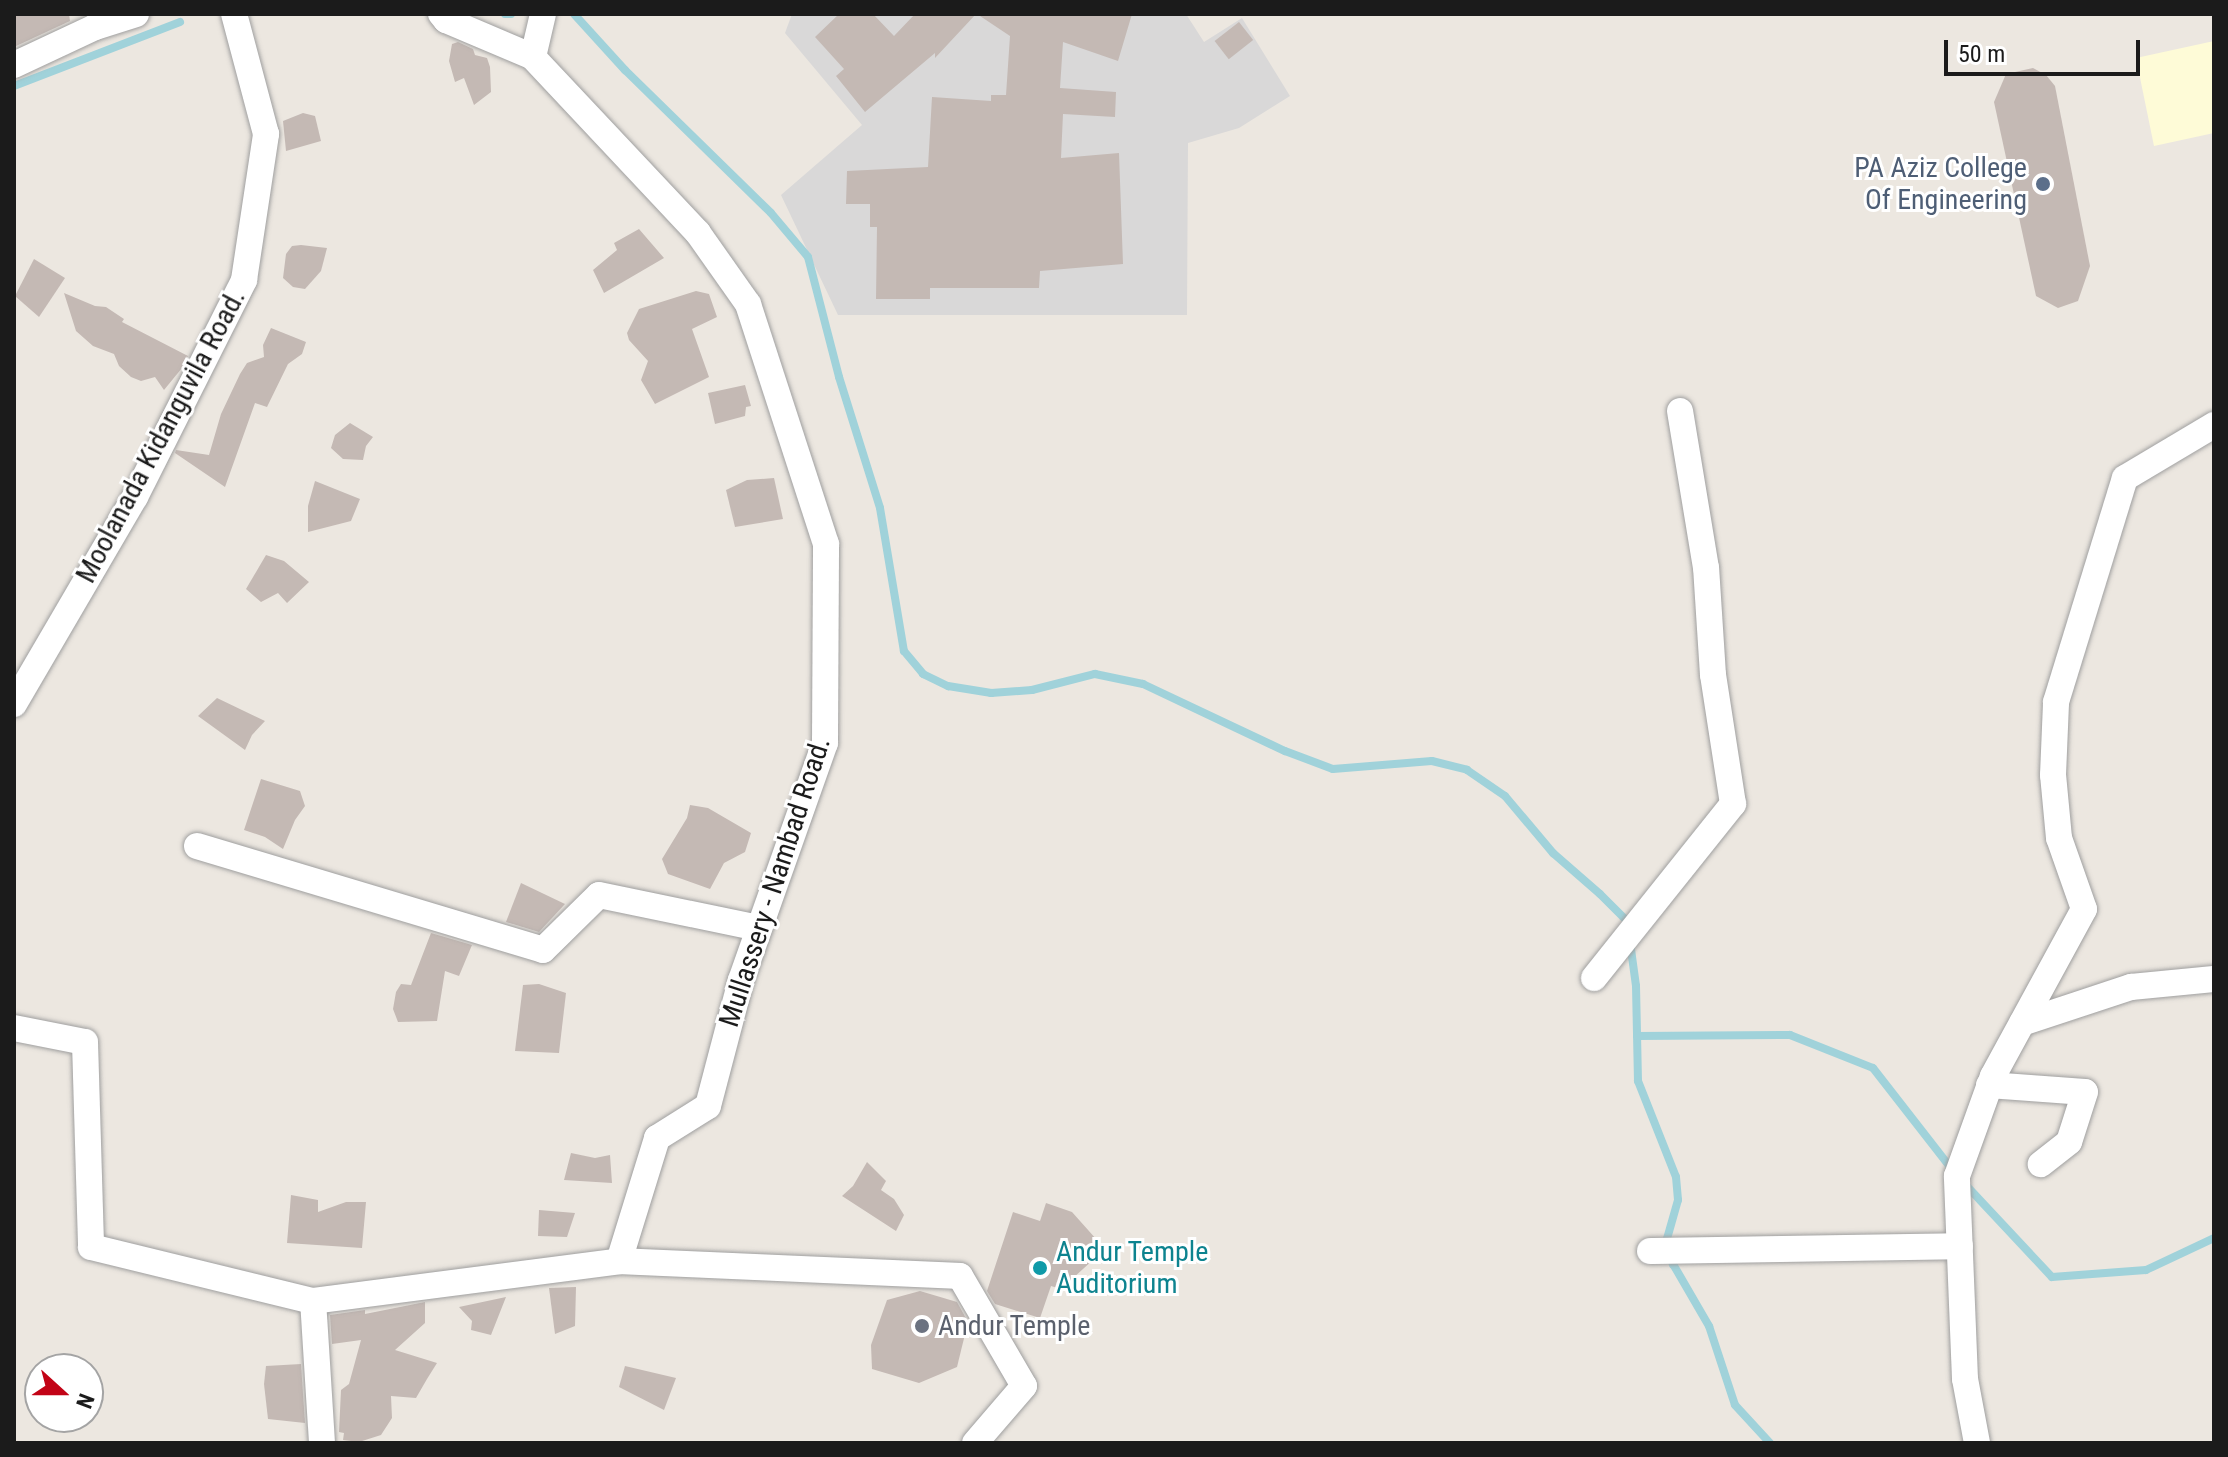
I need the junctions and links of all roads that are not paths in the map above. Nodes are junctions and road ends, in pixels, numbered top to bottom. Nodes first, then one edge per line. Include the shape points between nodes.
1 (136, 14) edge
2 (234, 14) edge
3 (441, 14) edge
4 (543, 14) edge
5 (533, 57) junction
6 (14, 65) edge
7 (1680, 411) dead end
8 (2214, 425) edge
9 (14, 704) edge
10 (197, 846) dead end
11 (759, 928) junction
12 (1594, 978) dead end
13 (2214, 979) edge
14 (2022, 1023) junction
15 (14, 1028) edge
16 (1989, 1085) junction
17 (2041, 1164) dead end
18 (1960, 1246) junction
19 (1650, 1251) dead end
20 (619, 1261) junction
21 (313, 1301) junction
22 (322, 1443) edge
23 (975, 1443) edge
24 (1977, 1443) edge

1 - 6 street
2 - 9 street, Moolanada Kidanguvila Road. via 266,134 244,280 135,497
3 - 5 street
4 - 5 street
5 - 11 street, Mullassery - Nambad Road. via 698,233 748,304 826,544 825,743
7 - 12 street via 1706,568 1713,675 1733,804
8 - 14 street via 2125,478 2056,702 2053,775 2059,838 2084,909
10 - 11 street via 543,950 599,895
11 - 20 street, Mullassery - Nambad Road. via 708,1106 657,1138
13 - 14 street via 2131,987
14 - 16 street
15 - 21 street via 85,1042 91,1247
16 - 17 street via 2085,1092 2069,1142
16 - 18 street via 1957,1176
18 - 19 street
18 - 24 street via 1965,1379
20 - 21 street
20 - 23 street via 960,1276 1024,1386
21 - 22 street

